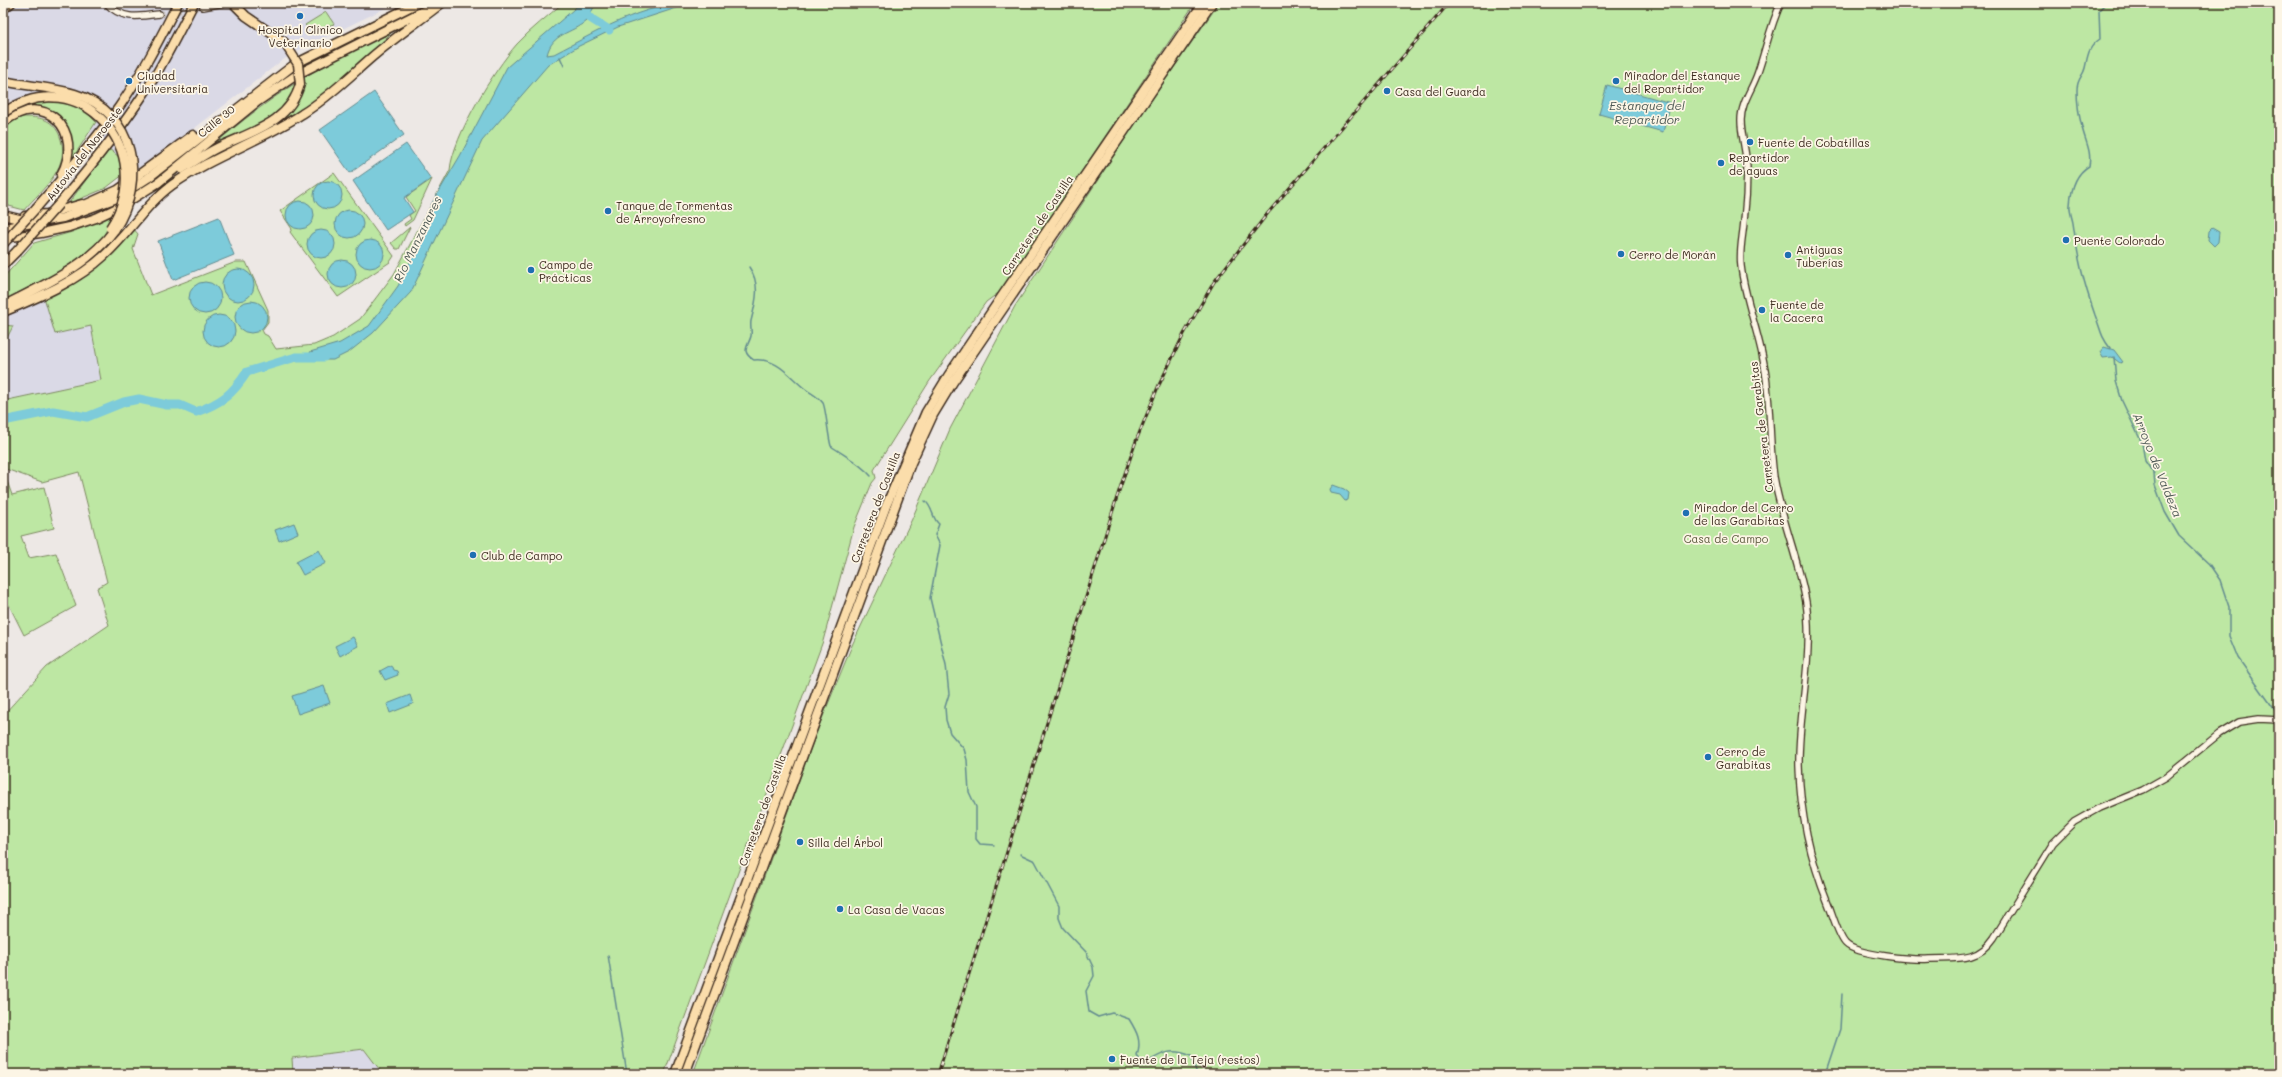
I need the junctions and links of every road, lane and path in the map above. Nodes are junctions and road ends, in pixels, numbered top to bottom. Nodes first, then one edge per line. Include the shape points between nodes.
1 (106, 3) edge
2 (178, 3) edge
3 (194, 3) edge
4 (224, 3) edge
5 (418, 3) edge
6 (438, 3) edge
7 (442, 3) edge
8 (1203, 3) edge
9 (1212, 3) edge
10 (1781, 3) edge
11 (234, 5) edge
12 (203, 7) dead end
13 (159, 14) tunnel mouth
14 (273, 79) junction
15 (3, 81) edge
16 (3, 113) edge
17 (3, 123) edge
18 (159, 182) junction
19 (53, 189) junction
20 (118, 190) junction
21 (3, 210) edge
22 (3, 215) edge
23 (3, 228) edge
24 (113, 228) junction
25 (3, 238) edge
26 (3, 244) edge
27 (3, 265) edge
28 (3, 306) edge
29 (3, 312) edge
30 (907, 462) junction
31 (890, 507) junction
32 (2279, 720) edge
33 (676, 1074) edge
34 (685, 1074) edge

1 - 13 street via 115,12 130,17
2 - 19 highway, Autovía del Noroeste via 119,106
3 - 27 highway, Autovía del Noroeste, bridge via 171,47 99,157
4 - 12 street
5 - 14 highway, Calle 30 via 295,64
6 - 18 highway, Calle 30 via 298,74 257,102
7 - 29 highway via 303,114 204,165 172,186 150,205 105,256 81,274
8 - 30 highway, Carretera de Castilla via 948,376 926,412
9 - 30 highway, Carretera de Castilla via 953,382
10 - 32 street, Carretera de Garabitas via 1758,74 1741,116 1747,172 1740,244 1741,262 1766,373 1774,478 1806,606 1806,662 1799,764 1806,826 1824,893 1845,943 1854,949 1916,959 1961,958 1978,954 1986,949 1994,938 2056,839 2074,822 2166,777 2219,734 2239,722
11 - 18 highway, bridge via 284,42 298,64 300,84 293,103 277,119 217,148
14 - 20 highway via 264,82
14 - 23 highway, Calle 30 via 148,178 117,198 63,218
15 - 24 highway, bridge via 76,94 105,111 118,126 130,151 133,176 126,211
16 - 24 highway, bridge via 30,101 53,98 85,107 101,118 110,128 123,153 126,175 123,200
17 - 19 highway via 26,111 48,113 60,121 67,134 69,155
18 - 25 highway, Calle 30 via 96,218 41,234
19 - 26 highway, Autovía del Noroeste, bridge
20 - 21 highway via 47,214 28,216
20 - 22 highway via 86,205 47,216 26,219
24 - 28 highway via 75,263
30 - 31 highway, Carretera de Castilla
31 - 33 highway, Carretera de Castilla
31 - 34 highway, Carretera de Castilla

